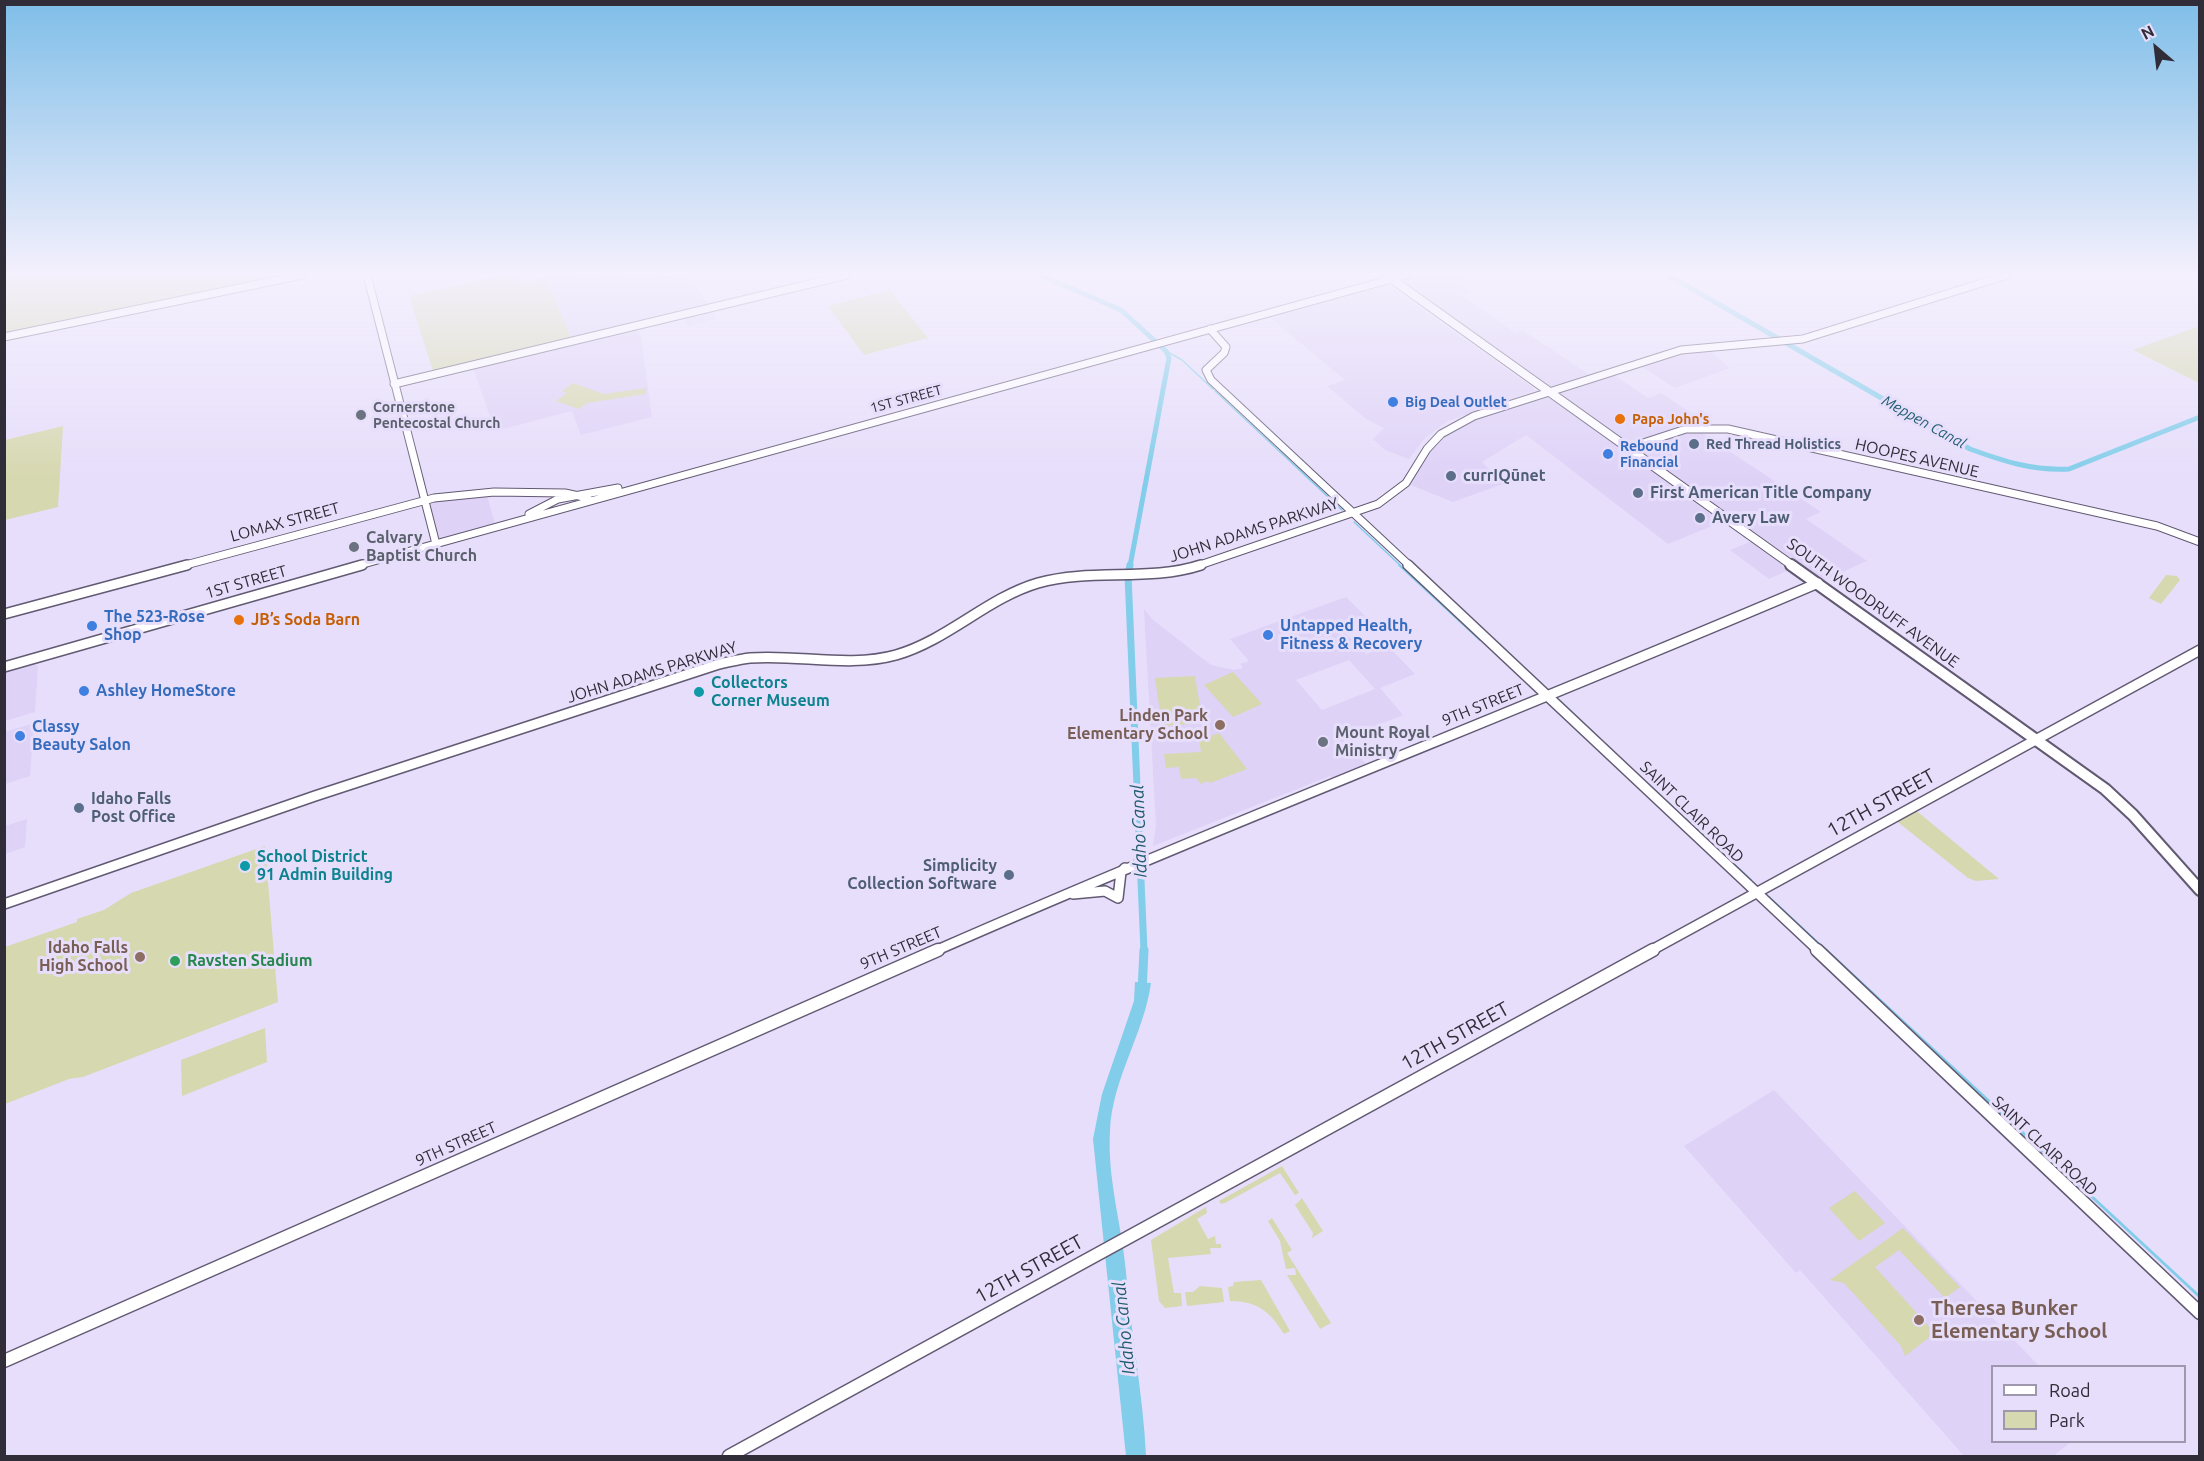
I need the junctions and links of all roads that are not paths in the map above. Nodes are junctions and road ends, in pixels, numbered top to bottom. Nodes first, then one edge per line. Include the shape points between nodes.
1 (384, 343) edge
2 (564, 343) edge
3 (1158, 343) edge
4 (1223, 343) edge
5 (1481, 343) edge
6 (1762, 343) edge
7 (394, 384) junction
8 (1549, 392) junction
9 (1628, 448) junction
10 (691, 472) junction
11 (577, 494) junction
12 (425, 500) junction
13 (586, 502) junction
14 (1354, 514) junction
15 (496, 526) junction
16 (2199, 542) edge
17 (436, 544) junction
18 (1818, 583) junction
19 (4, 614) edge
20 (2199, 650) edge
21 (4, 667) edge
22 (1546, 697) junction
23 (2038, 740) junction
24 (1125, 868) junction
25 (2199, 891) edge
26 (1756, 894) junction
27 (1064, 895) junction
28 (4, 904) edge
29 (2199, 1313) edge
30 (4, 1361) edge
31 (729, 1456) edge

1 - 7 street
2 - 7 street
3 - 10 street, 1ST STREET
4 - 14 street, SAINT CLAIR ROAD via 1226,349 1207,368 1208,377
5 - 8 main road, SOUTH WOODRUFF AVENUE
6 - 8 street, JOHN ADAMS PARKWAY via 1692,347
7 - 12 street
8 - 9 main road, SOUTH WOODRUFF AVENUE
8 - 14 street, JOHN ADAMS PARKWAY via 1449,428 1427,449 1406,483 1378,504
9 - 16 street, HOOPES AVENUE via 1686,429 1728,429 2157,526
9 - 18 main road, SOUTH WOODRUFF AVENUE
10 - 11 street, 1ST STREET
10 - 13 street, 1ST STREET
11 - 12 street, LOMAX STREET via 476,492
11 - 13 street via 588,498
11 - 15 street, 1ST STREET
12 - 17 street
12 - 19 street, LOMAX STREET
13 - 15 street, 1ST STREET
14 - 22 street, SAINT CLAIR ROAD
14 - 28 street, JOHN ADAMS PARKWAY via 1179,572 1068,577 1023,588 928,642 896,655 862,660 750,658 697,670
15 - 17 street, 1ST STREET
17 - 21 street, 1ST STREET
18 - 22 street, 9TH STREET
18 - 23 main road, SOUTH WOODRUFF AVENUE
20 - 23 street, 12TH STREET
22 - 24 street, 9TH STREET
22 - 26 street, SAINT CLAIR ROAD
23 - 25 main road, SOUTH WOODRUFF AVENUE via 2117,799
23 - 26 street, 12TH STREET
24 - 27 street, 9TH STREET
24 - 27 street via 1118,898 1105,891
26 - 29 street, SAINT CLAIR ROAD
26 - 31 street, 12TH STREET
27 - 30 street, 9TH STREET

